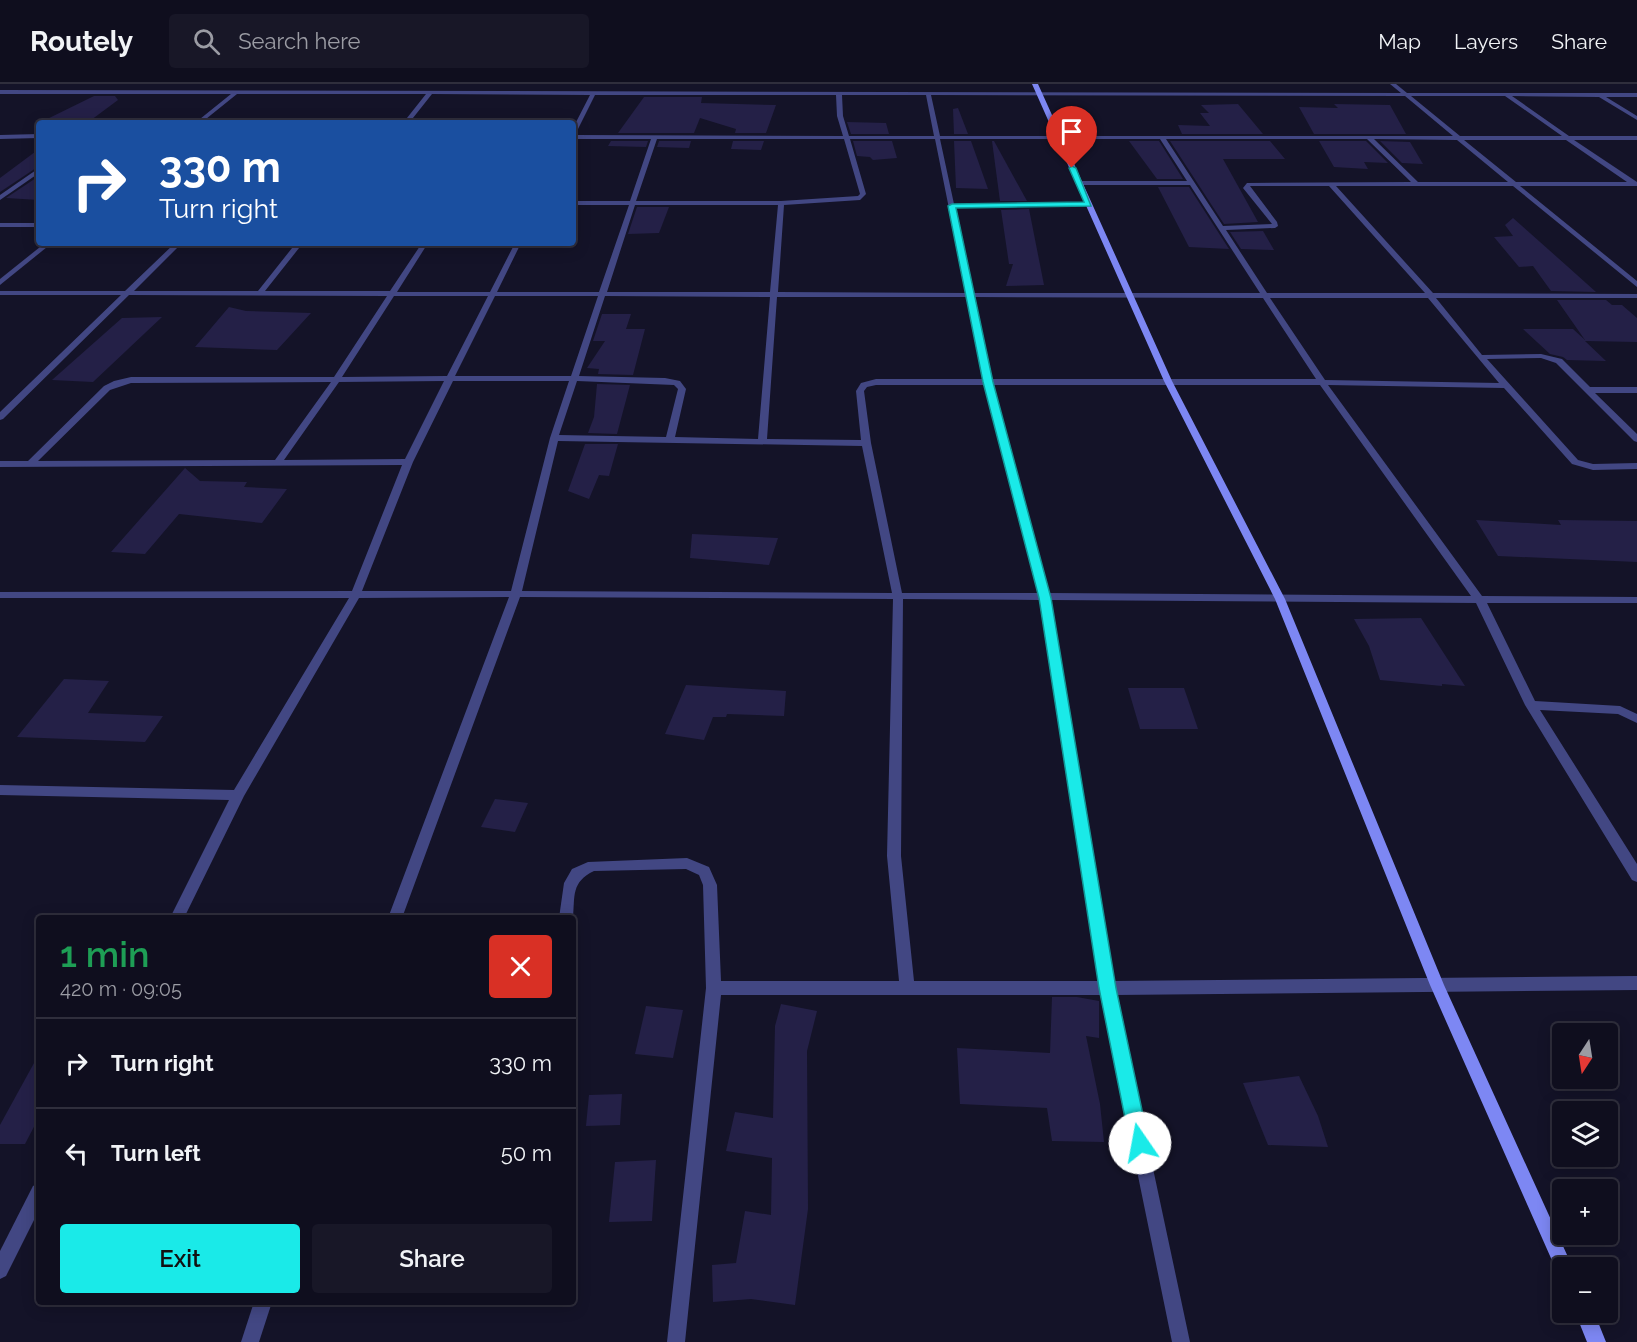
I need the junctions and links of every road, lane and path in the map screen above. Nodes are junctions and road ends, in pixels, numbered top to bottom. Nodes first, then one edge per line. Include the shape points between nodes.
1 (296, 84) edge
2 (515, 84) edge
3 (638, 84) edge
4 (1393, 84) edge
5 (1037, 89) edge
6 (0, 92) edge
7 (235, 93) junction
8 (286, 93) junction
9 (430, 93) junction
10 (517, 93) junction
11 (593, 93) junction
12 (839, 93) junction
13 (928, 93) junction
14 (635, 94) junction
15 (1505, 94) junction
16 (1406, 95) junction
17 (1599, 95) junction
18 (1637, 95) edge
19 (1637, 118) edge
20 (202, 120) edge
21 (408, 120) edge
22 (576, 129) edge
23 (576, 135) edge
24 (0, 136) edge
25 (8, 136) junction
26 (36, 136) edge
27 (655, 136) junction
28 (848, 137) junction
29 (936, 138) junction
30 (1059, 138) junction
31 (1162, 138) junction
32 (1369, 138) junction
33 (1459, 138) junction
34 (1566, 138) junction
35 (1637, 138) edge
36 (0, 142) edge
37 (36, 172) edge
38 (24, 181) junction
39 (36, 181) edge
40 (1079, 183) junction
41 (1193, 183) junction
42 (1331, 184) junction
43 (1416, 184) junction
44 (1514, 184) junction
45 (1636, 185) edge
46 (0, 187) edge
47 (16, 187) junction
48 (0, 198) edge
49 (576, 202) edge
50 (633, 202) junction
51 (781, 204) junction
52 (1089, 204) junction
53 (952, 206) junction
54 (0, 225) edge
55 (36, 225) edge
56 (1223, 228) junction
57 (45, 246) edge
58 (176, 246) edge
59 (298, 246) edge
60 (423, 246) edge
61 (516, 246) edge
62 (0, 283) edge
63 (1637, 285) edge
64 (260, 292) junction
65 (0, 293) edge
66 (393, 293) junction
67 (603, 293) junction
68 (127, 294) junction
69 (492, 294) junction
70 (772, 294) junction
71 (970, 294) junction
72 (1129, 295) junction
73 (1267, 295) junction
74 (1430, 295) junction
75 (1637, 296) edge
76 (1480, 357) junction
77 (573, 378) junction
78 (336, 380) junction
79 (449, 380) junction
80 (1168, 381) junction
81 (988, 382) junction
82 (1322, 382) junction
83 (1507, 386) junction
84 (1589, 390) junction
85 (1637, 390) edge
86 (0, 417) edge
87 (554, 438) junction
88 (1637, 439) edge
89 (670, 441) junction
90 (762, 441) junction
91 (866, 443) junction
92 (278, 462) junction
93 (408, 462) junction
94 (0, 464) edge
95 (30, 464) junction
96 (1637, 466) edge
97 (516, 594) junction
98 (0, 595) edge
99 (355, 596) junction
100 (898, 597) junction
101 (1045, 598) junction
102 (1280, 599) junction
103 (1480, 600) junction
104 (1637, 600) edge
105 (1531, 705) junction
106 (1637, 719) edge
107 (0, 790) edge
108 (238, 795) junction
109 (1637, 876) edge
110 (178, 915) edge
111 (395, 915) edge
112 (566, 915) edge
113 (1637, 983) edge
114 (1437, 985) junction
115 (714, 988) junction
116 (1107, 988) junction
117 (907, 989) junction
118 (36, 1198) edge
119 (1559, 1257) edge
120 (0, 1270) edge
121 (262, 1305) edge
122 (1589, 1323) edge
123 (250, 1342) edge
124 (676, 1342) edge
125 (1181, 1342) edge
126 (1597, 1342) edge

1 - 8 street
2 - 10 street
3 - 14 street
4 - 16 street
5 - 13 street
5 - 16 street
5 - 30 street
6 - 7 street
7 - 8 street
7 - 20 street
8 - 9 street
9 - 10 street
9 - 21 street
10 - 11 street
11 - 14 street
11 - 22 street
12 - 13 street
12 - 14 street
12 - 28 street via 840,116
13 - 29 street
15 - 16 street
15 - 17 street
15 - 34 street
16 - 33 street
17 - 18 street
17 - 19 street
23 - 27 street
24 - 25 street
25 - 26 street
25 - 36 street
27 - 28 street
27 - 50 street
28 - 29 street
28 - 51 street via 863,195 851,200
29 - 30 street
29 - 53 street
30 - 31 street
30 - 40 street
31 - 32 street
31 - 41 street
32 - 33 street
32 - 43 street
33 - 34 street
33 - 44 street
34 - 35 street
34 - 45 street
37 - 38 street
38 - 39 street
38 - 47 street
40 - 41 street
40 - 52 street
41 - 56 street
42 - 43 street
42 - 56 street via 1247,185 1275,226
42 - 74 street
43 - 44 street
44 - 45 street
44 - 63 street
46 - 47 street
47 - 48 street
49 - 50 street
50 - 51 street
50 - 67 street
51 - 70 street
52 - 53 street
52 - 72 street
53 - 71 street
54 - 55 street
56 - 73 street
57 - 62 street
58 - 68 street
59 - 64 street
60 - 66 street
61 - 69 street
64 - 66 street
64 - 68 street
65 - 68 street
66 - 69 street
66 - 78 street
67 - 69 street
67 - 70 street
67 - 77 street
68 - 86 street
69 - 79 street
70 - 71 street
70 - 90 street
71 - 72 street
71 - 81 street
72 - 73 street
72 - 80 street
73 - 74 street
73 - 82 street
74 - 75 street
74 - 76 street
76 - 83 street
76 - 84 street via 1551,357
77 - 79 street
77 - 87 street
77 - 89 street via 677,383 682,389
78 - 79 street
78 - 92 street
78 - 95 street via 117,382
79 - 93 street
80 - 81 street
80 - 82 street
80 - 102 street
81 - 91 street via 864,385 860,391
81 - 101 street
82 - 83 street
82 - 103 street
83 - 96 street via 1575,462
84 - 85 street
84 - 88 street
87 - 89 street
87 - 97 street
89 - 90 street
90 - 91 street
91 - 100 street
92 - 93 street
92 - 95 street
93 - 99 street
94 - 95 street
97 - 99 street
97 - 100 street
97 - 111 street
98 - 99 street
99 - 108 street
100 - 101 street
100 - 117 street via 894,856
101 - 102 street
101 - 116 street
102 - 103 street
102 - 114 street
103 - 104 street
103 - 105 street
105 - 106 street via 1613,709
105 - 109 street
107 - 108 street
108 - 110 street
112 - 115 street via 569,887 577,873 593,866 687,862 704,871 710,885
113 - 114 street
114 - 116 street
114 - 119 street
115 - 117 street
115 - 124 street
116 - 117 street
116 - 125 street
118 - 120 street
121 - 123 street
122 - 126 street

